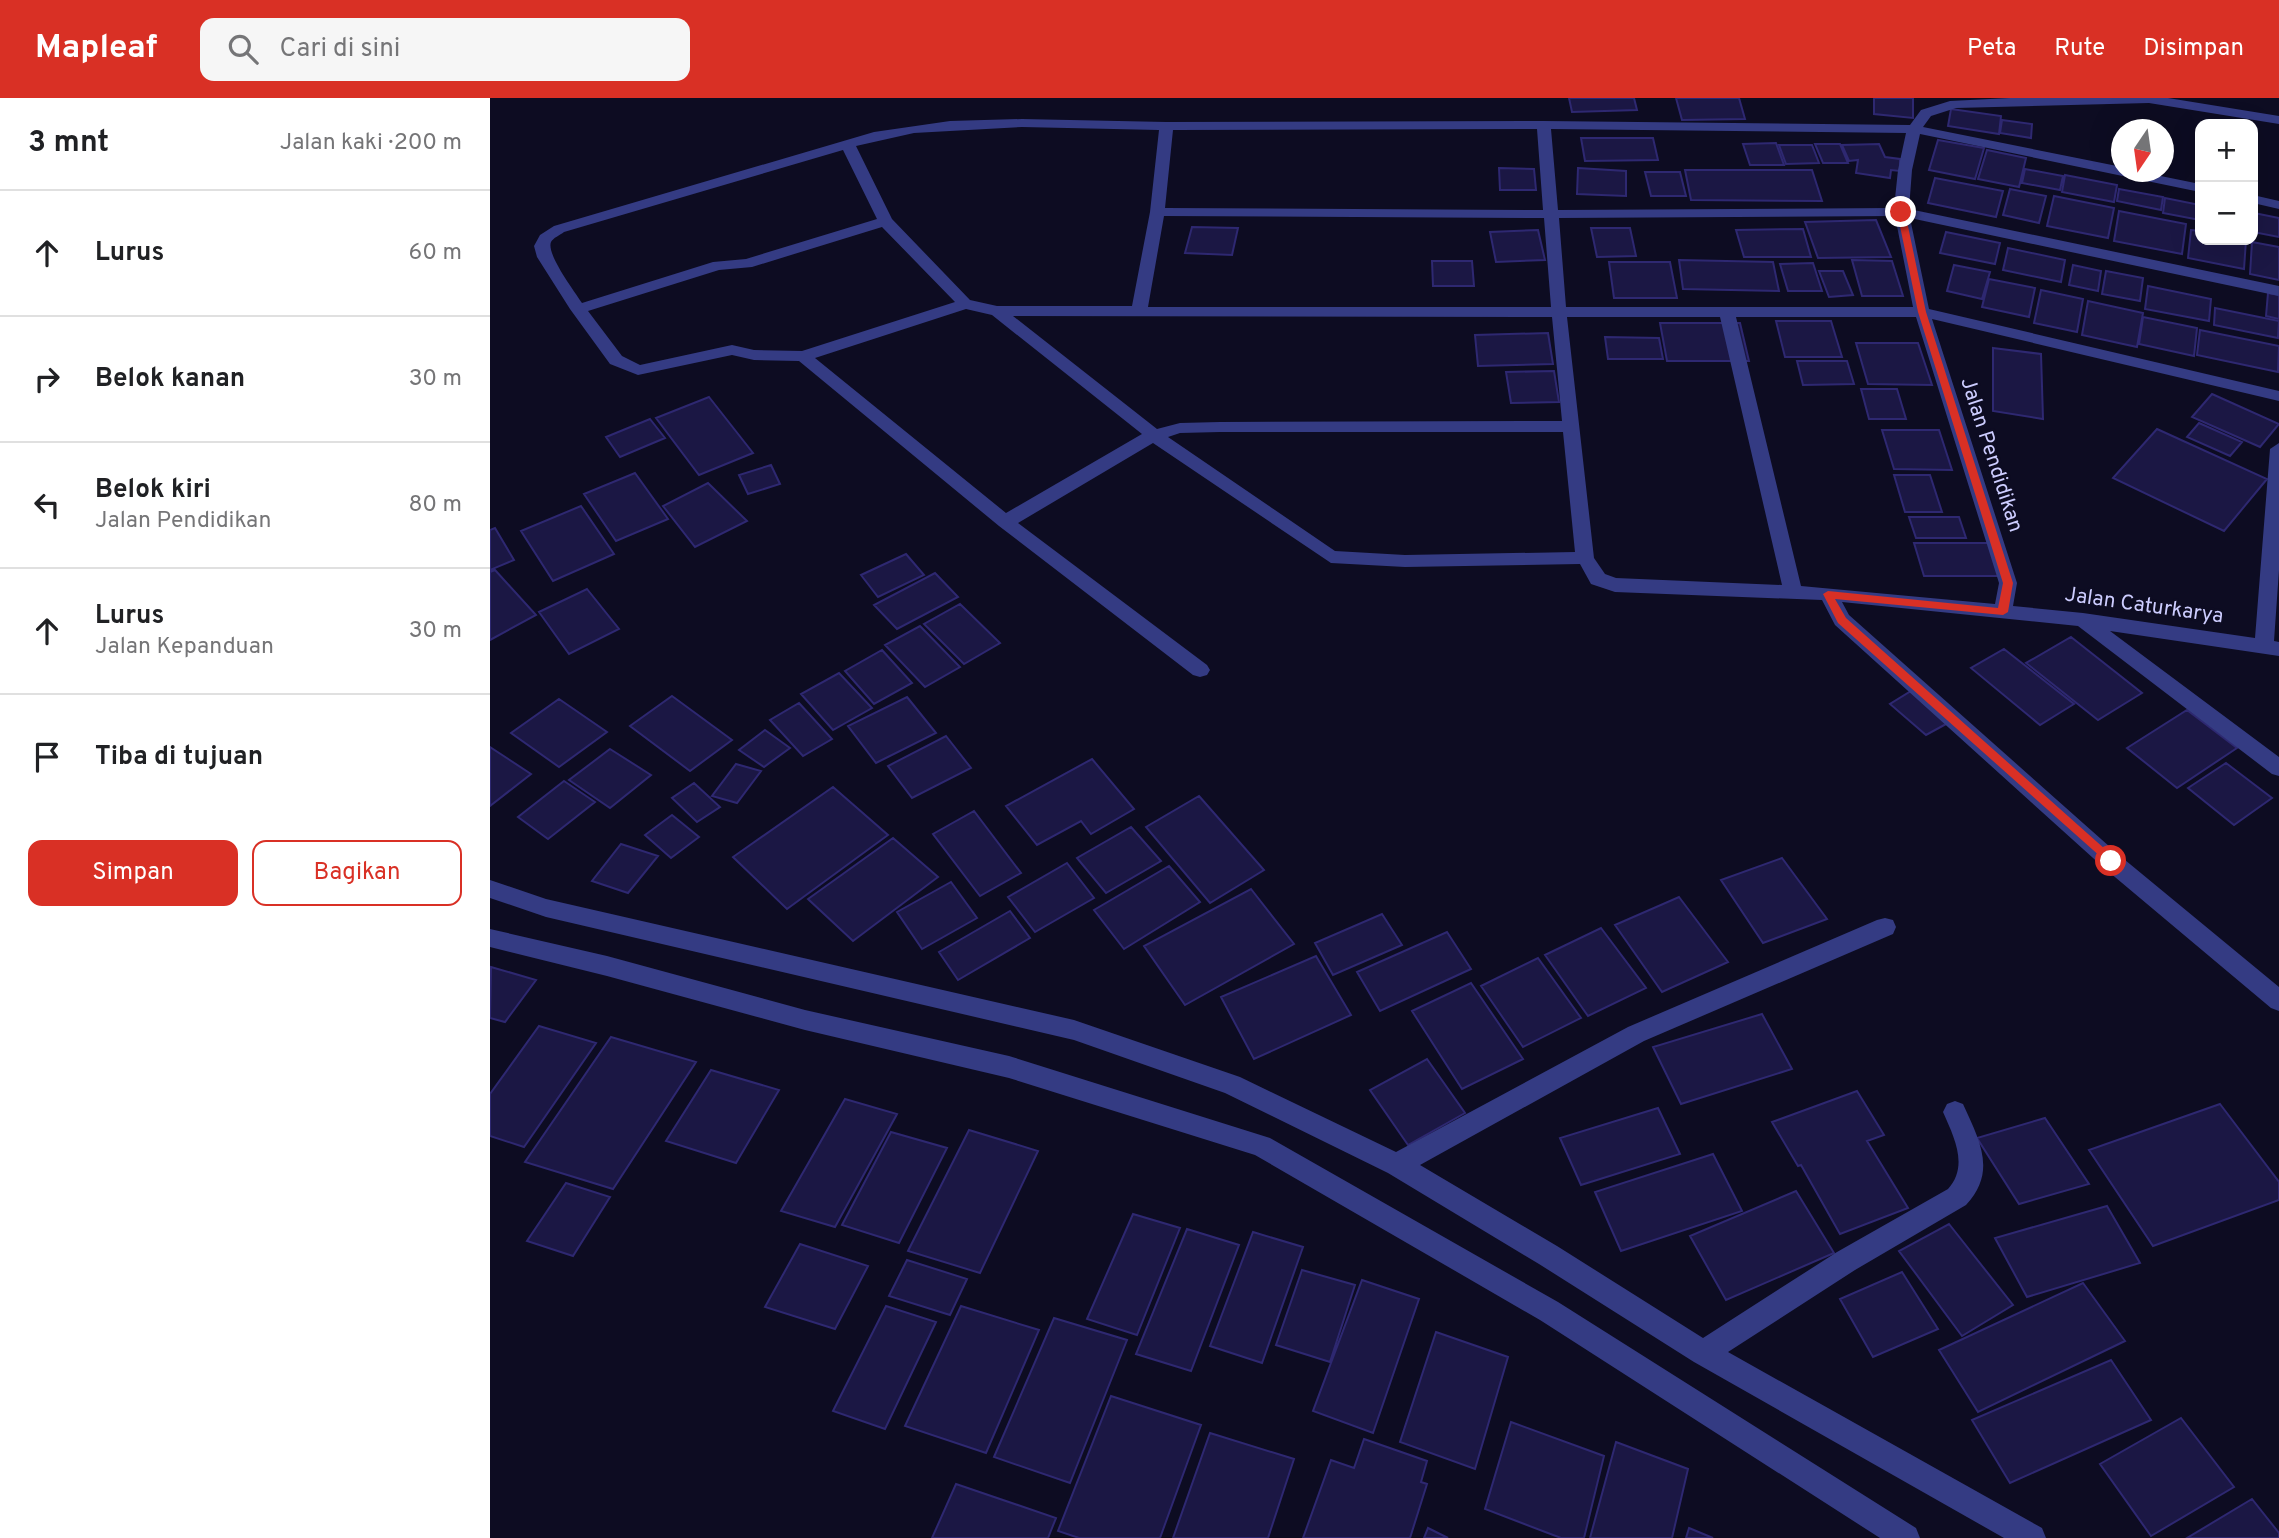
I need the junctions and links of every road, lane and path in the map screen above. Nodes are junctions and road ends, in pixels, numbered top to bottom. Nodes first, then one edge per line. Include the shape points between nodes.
1 (2279, 120) edge
2 (1544, 125) junction
3 (1167, 126) junction
4 (1914, 129) junction
5 (848, 145) junction
6 (2195, 187) edge
7 (2258, 200) edge
8 (2279, 205) edge
9 (1157, 212) junction
10 (1901, 212) junction
11 (1551, 214) junction
12 (885, 221) junction
13 (2279, 291) edge
14 (965, 304) junction
15 (578, 309) junction
16 (997, 311) junction
17 (1139, 312) junction
18 (1559, 312) junction
19 (1727, 312) junction
20 (1922, 312) junction
21 (803, 356) junction
22 (2279, 396) edge
23 (1572, 426) junction
24 (1154, 435) junction
25 (2279, 449) edge
26 (2276, 516) edge
27 (1005, 523) junction
28 (1585, 558) junction
29 (1793, 593) junction
30 (1828, 594) junction
31 (2003, 612) junction
32 (2083, 620) junction
33 (2271, 647) edge
34 (1200, 670) dead end
35 (2279, 768) edge
36 (490, 889) edge
37 (1885, 927) dead end
38 (490, 938) edge
39 (2279, 1001) edge
40 (1955, 1112) dead end
41 (1397, 1165) junction
42 (1703, 1353) junction
43 (1906, 1538) edge
44 (2032, 1538) edge

1 - 4 street via 2149,99 2100,99 1955,104 1926,113
2 - 3 street
2 - 4 street
2 - 11 street
3 - 5 street via 967,123 912,127
3 - 9 street
4 - 6 street
4 - 10 street, Jalan Pendidikan
5 - 12 street
5 - 15 street via 559,229 545,238 542,246
7 - 8 street
9 - 11 street
9 - 17 street
10 - 11 street
10 - 13 street
10 - 20 street, Jalan Pendidikan
11 - 18 street
12 - 14 street
12 - 15 street via 747,264 718,265 676,277
14 - 16 street
14 - 21 street
15 - 21 street via 616,360 638,370 732,350
16 - 17 street
16 - 24 street
17 - 18 street
18 - 19 street
18 - 23 street
19 - 20 street
19 - 29 street
20 - 22 street
20 - 31 street, Jalan Pendidikan via 2008,583
21 - 27 street
23 - 24 street via 1230,426 1180,428
23 - 28 street
24 - 27 street
24 - 28 street via 1331,557 1405,561
25 - 26 street
26 - 33 street
27 - 34 street
28 - 29 street, Jalan Caturkarya via 1598,579 1615,585
29 - 30 street, Jalan Caturkarya
30 - 31 street, Jalan Caturkarya
30 - 39 street via 1842,620 2111,861
31 - 32 street, Jalan Caturkarya
32 - 33 street, Jalan Caturkarya
32 - 35 street
36 - 41 street via 546,908 1074,1030 1232,1085
37 - 41 street via 1636,1034
38 - 43 street via 805,1020 1009,1067 1261,1146 1549,1311
40 - 42 street via 1971,1163 1969,1184 1957,1197 1846,1261
41 - 42 street
42 - 44 street

